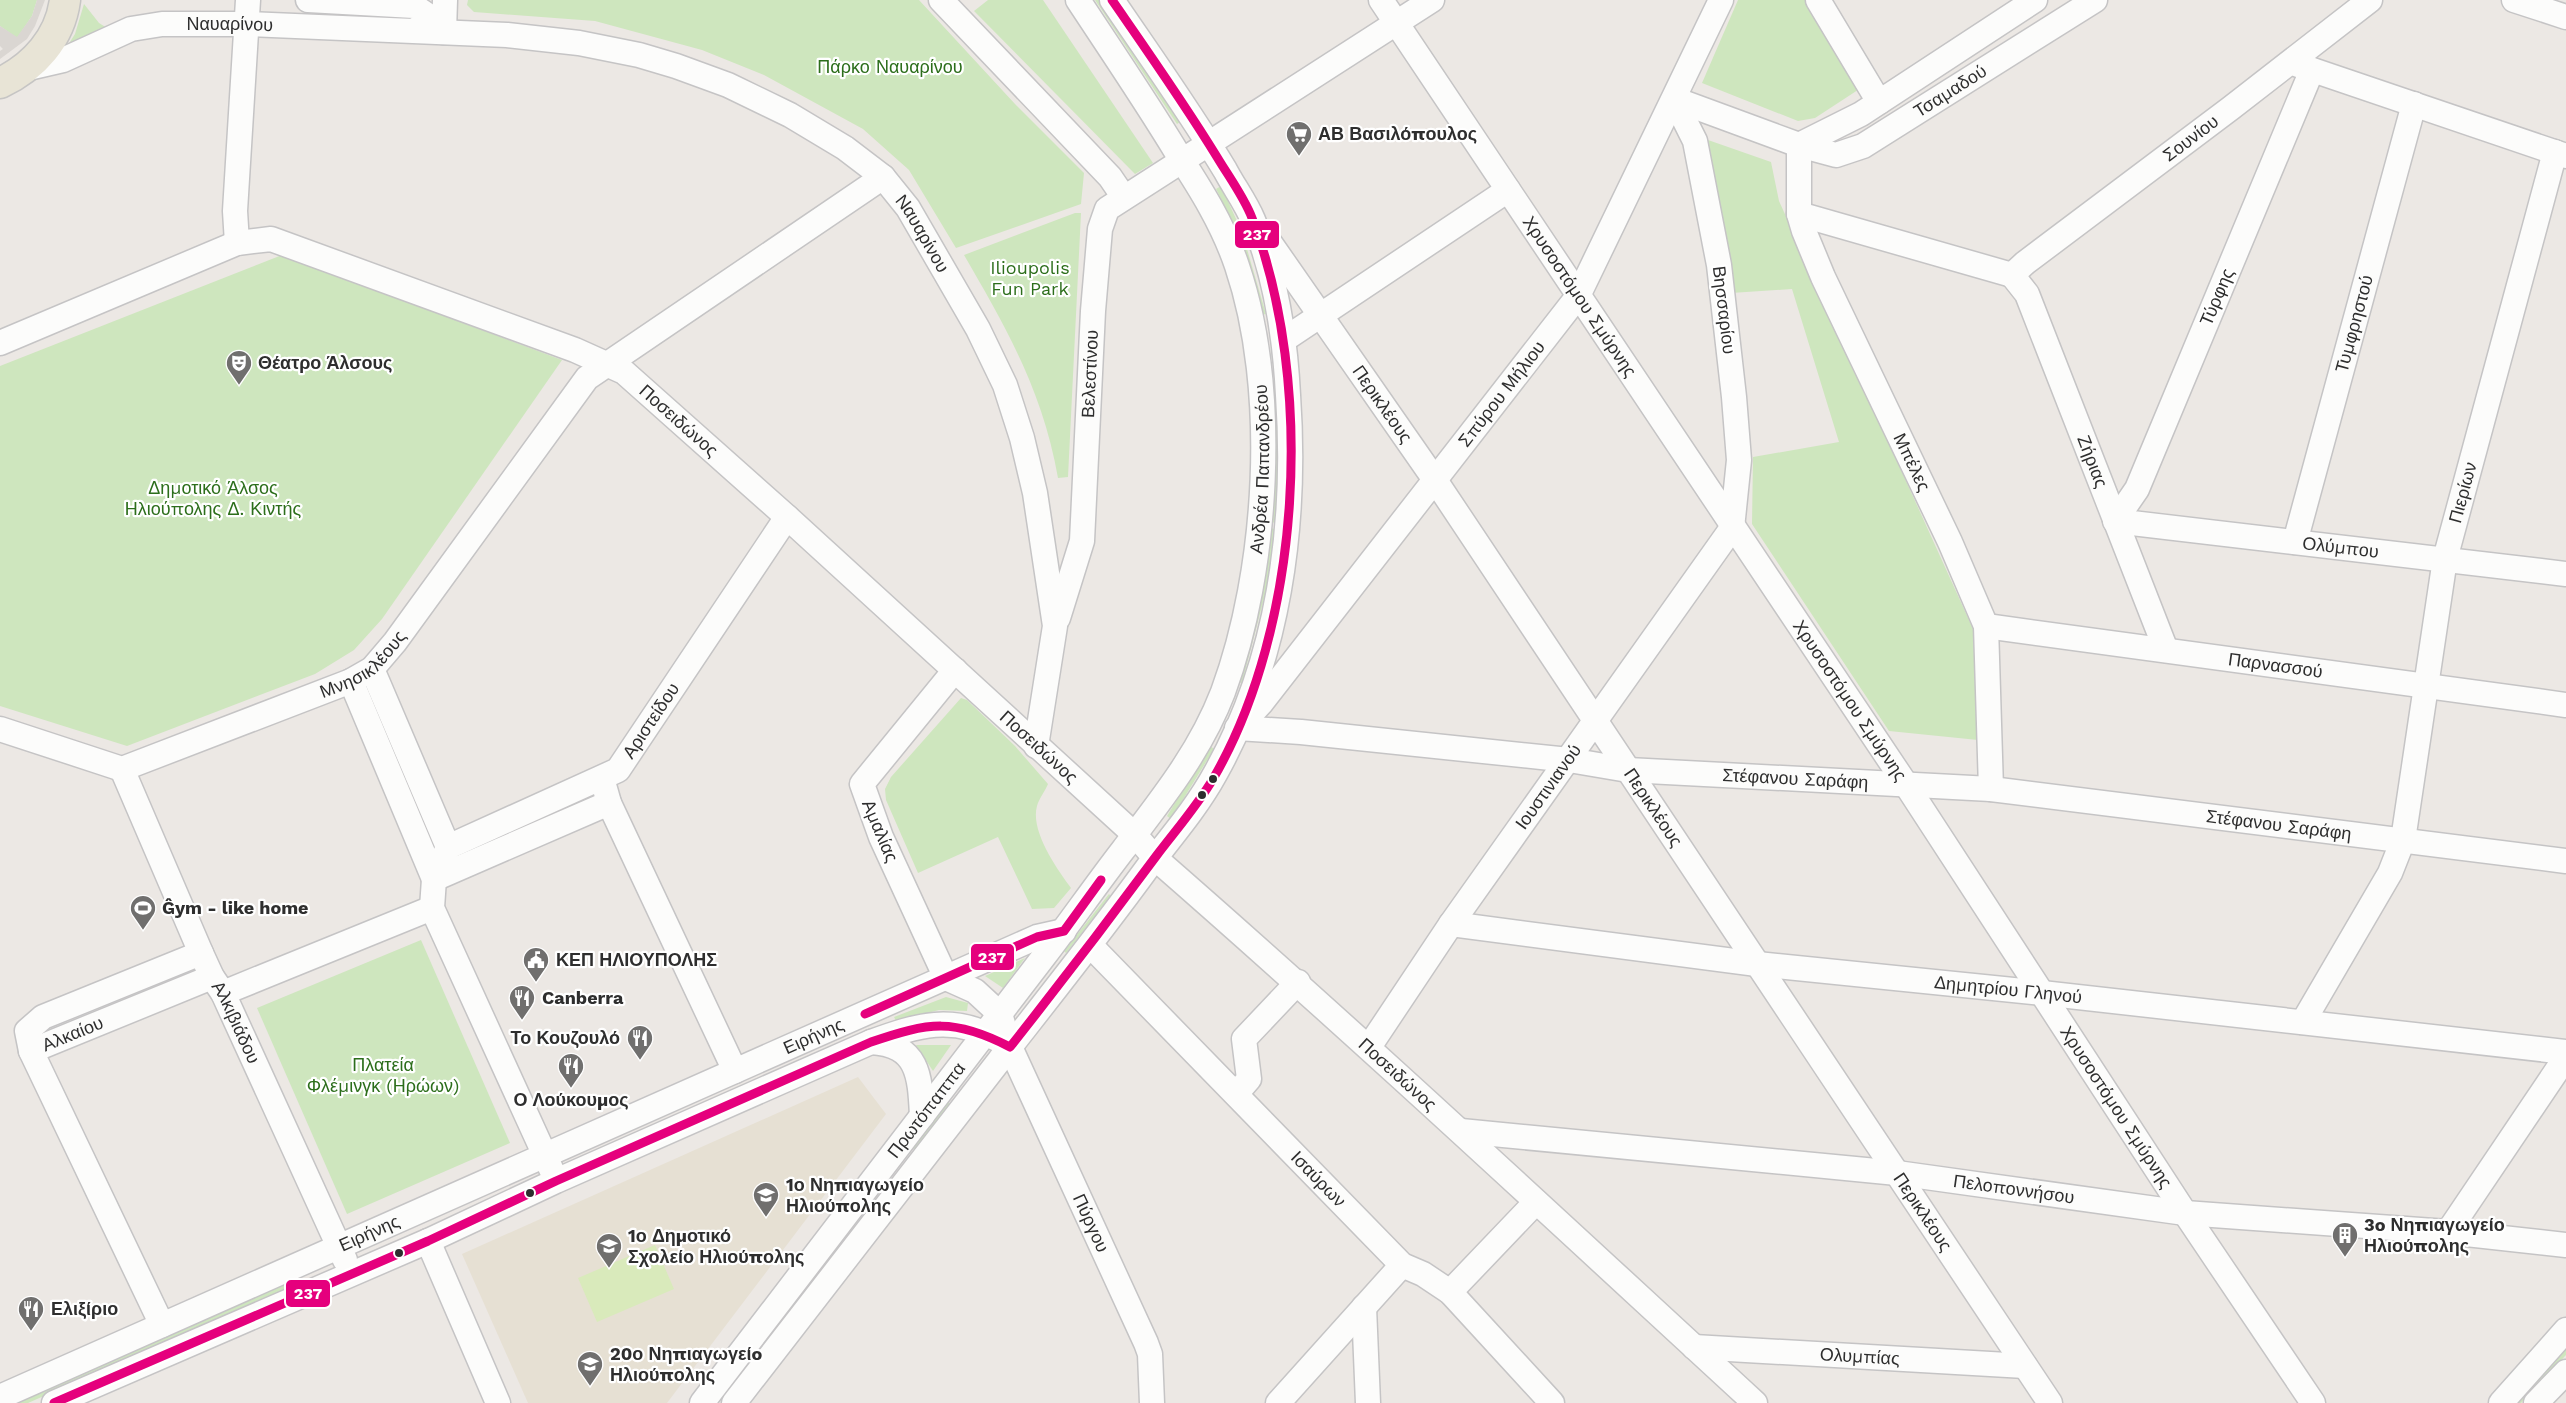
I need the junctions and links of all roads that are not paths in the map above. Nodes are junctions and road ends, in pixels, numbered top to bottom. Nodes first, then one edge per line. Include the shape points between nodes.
1 (65, 0) edge
2 (248, 0) edge
3 (308, 0) edge
4 (445, 0) edge
5 (940, 0) edge
6 (1078, 0) edge
7 (1112, 0) edge
8 (1381, 0) edge
9 (1432, 0) edge
10 (1721, 0) edge
11 (1818, 0) edge
12 (2035, 0) edge
13 (2095, 0) edge
14 (2370, 0) edge
15 (2514, 0) edge
16 (2005, 8) edge
17 (2566, 17) edge
18 (1396, 23) junction
19 (246, 24) junction
20 (444, 32) junction
21 (2301, 66) junction
22 (12, 76) edge
23 (1674, 99) junction
24 (1879, 102) junction
25 (2414, 104) junction
26 (1209, 144) junction
27 (1799, 145) junction
28 (2561, 154) edge
29 (1183, 161) junction
30 (883, 177) junction
31 (1508, 190) junction
32 (1123, 196) junction
33 (1799, 214) junction
34 (1251, 216) junction
35 (237, 243) junction
36 (2012, 275) junction
37 (1578, 296) junction
38 (1320, 316) junction
39 (1285, 339) junction
40 (0, 343) edge
41 (610, 364) junction
42 (1435, 480) junction
43 (787, 517) junction
44 (2115, 520) junction
45 (1732, 528) junction
46 (2295, 542) junction
47 (2445, 559) junction
48 (2566, 573) edge
49 (1055, 626) junction
50 (1986, 626) junction
51 (2166, 650) junction
52 (372, 669) junction
53 (955, 670) junction
54 (351, 681) junction
55 (2426, 686) junction
56 (2566, 705) edge
57 (1594, 719) junction
58 (1210, 722) junction
59 (1237, 728) junction
60 (0, 729) edge
61 (1036, 746) junction
62 (1569, 760) junction
63 (122, 769) junction
64 (1628, 771) junction
65 (602, 778) junction
66 (1907, 786) junction
67 (1991, 789) junction
68 (609, 803) junction
69 (1135, 835) junction
70 (2403, 840) junction
71 (448, 847) junction
72 (1155, 858) junction
73 (2566, 861) edge
74 (434, 879) junction
75 (432, 908) junction
76 (1451, 924) junction
77 (1064, 931) junction
78 (1090, 945) junction
79 (201, 952) junction
80 (1757, 964) junction
81 (946, 978) junction
82 (1298, 982) junction
83 (218, 985) junction
84 (2042, 993) junction
85 (1000, 1014) junction
86 (2303, 1022) junction
87 (986, 1033) junction
88 (871, 1042) junction
89 (1010, 1047) junction
90 (1369, 1047) junction
91 (30, 1051) junction
92 (2566, 1055) edge
93 (735, 1071) junction
94 (1236, 1094) junction
95 (922, 1116) junction
96 (1461, 1131) junction
97 (545, 1157) junction
98 (1897, 1173) junction
99 (556, 1180) junction
100 (1536, 1202) junction
101 (2185, 1213) junction
102 (2448, 1232) junction
103 (428, 1241) junction
104 (2566, 1245) edge
105 (340, 1246) junction
106 (1402, 1265) junction
107 (350, 1274) junction
108 (1449, 1292) junction
109 (1364, 1307) junction
110 (162, 1325) junction
111 (2566, 1330) edge
112 (1694, 1347) junction
113 (2025, 1366) junction
114 (2566, 1372) edge
115 (4, 1388) edge
116 (62, 1401) edge
117 (498, 1403) edge
118 (702, 1403) edge
119 (734, 1403) edge
120 (1152, 1403) edge
121 (1278, 1403) edge
122 (1368, 1403) edge
123 (1552, 1403) edge
124 (1755, 1403) edge
125 (2050, 1403) edge
126 (2313, 1403) edge
127 (2500, 1403) edge
128 (2536, 1403) edge

1 - 22 main road via 52,38 39,55
2 - 19 street
3 - 20 street via 414,6
4 - 20 street
5 - 32 street via 1110,177
6 - 29 street, Ανδρέα Παπανδρέου
7 - 26 street, Ανδρέα Παπανδρέου
8 - 18 street, Χρυσοστόμου Σμύρνης
9 - 18 street, Βελεστίνου
10 - 23 street, Σπύρου Μήλιου
11 - 24 street
12 - 16 street, Τσαμαδού
13 - 27 street, Τσαμαδού via 1863,146 1836,155
14 - 21 street, Σουνίου
15 - 17 street
16 - 24 street, Τσαμαδού
18 - 26 street, Βελεστίνου
18 - 31 street, Χρυσοστόμου Σμύρνης
19 - 20 street, Ναυαρίνου
19 - 22 street, Ναυαρίνου via 140,27 63,60
19 - 35 street via 235,211
20 - 30 street, Ναυαρίνου via 579,43 676,66 728,85 790,115 845,148
21 - 25 street
21 - 36 street, Σουνίου
21 - 44 street, Τύρφης via 2137,489
23 - 27 street, Τσαμαδού
23 - 37 street, Σπύρου Μήλιου
23 - 45 street, Βησσαρίου via 1695,141 1719,265 1738,460
24 - 27 street, Τσαμαδού
25 - 28 street
25 - 46 street, Τυμφρηστού
26 - 29 street, Βελεστίνου
26 - 34 street, Ανδρέα Παπανδρέου
27 - 33 street, Μπέλες
28 - 47 street, Πιερίων
29 - 32 street, Βελεστίνου
29 - 58 street, Ανδρέα Παπανδρέου via 1220,223 1237,267 1249,307 1261,403 1263,461 1255,561 1234,657
30 - 41 street, Μνησικλέους
30 - 49 street, Ναυαρίνου via 908,208 978,329 1005,385 1035,493
31 - 37 street, Χρυσοστόμου Σμύρνης
31 - 38 street
32 - 49 street, Βελεστίνου via 1107,209 1100,229 1082,541
33 - 36 street
33 - 50 street, Μπέλες via 1823,277
34 - 38 street, Περικλέους
34 - 39 street, Ανδρέα Παπανδρέου via 1265,252
35 - 40 street, Ποσειδώνος
35 - 41 street, Ποσειδώνος via 270,239
36 - 44 street, Ζήριας via 2027,294
37 - 42 street, Σπύρου Μήλιου
37 - 45 street, Χρυσοστόμου Σμύρνης
38 - 39 street
38 - 42 street, Περικλέους
39 - 59 street, Ανδρέα Παπανδρέου via 1291,431 1286,540 1266,646
41 - 43 street, Ποσειδώνος via 624,372
41 - 52 street, Μνησικλέους via 587,378
42 - 57 street, Περικλέους
42 - 59 street, Σπύρου Μήλιου via 1262,702
43 - 53 street, Ποσειδώνος
43 - 65 street, Αριστείδου via 618,771
44 - 46 street, Ολύμπου
44 - 51 street, Ζήριας
45 - 57 street, Ιουστινιανού
45 - 66 street, Χρυσοστόμου Σμύρνης
46 - 47 street, Ολύμπου
47 - 48 street, Ολύμπου
47 - 55 street, Πιερίων
49 - 61 street, Ναυαρίνου
50 - 51 street, Παρνασσού
50 - 67 street, Μπέλες
51 - 55 street, Παρνασσού
52 - 54 street, Μνησικλέους
52 - 71 street
53 - 61 street, Ποσειδώνος
53 - 81 street, Αμαλίας via 862,784 881,837
54 - 63 street, Μνησικλέους
54 - 74 street
55 - 56 street, Παρνασσού
55 - 70 street, Πιερίων
57 - 62 street, Ιουστινιανού
57 - 64 street, Περικλέους
58 - 59 street
58 - 69 street, Ανδρέα Παπανδρέου via 1178,777
59 - 62 street, Στέφανου Σαράφη
59 - 72 street, Ανδρέα Παπανδρέου via 1213,778
60 - 63 street
61 - 69 street, Ποσειδώνος
62 - 64 street, Στέφανου Σαράφη
62 - 76 street, Ιουστινιανού
63 - 79 street, Αλκιβιάδου
64 - 66 street, Στέφανου Σαράφη
64 - 80 street, Περικλέους
65 - 68 street
65 - 71 street, Αριστείδου
66 - 67 street, Στέφανου Σαράφη
66 - 84 street, Χρυσοστόμου Σμύρνης
67 - 70 street, Στέφανου Σαράφη
68 - 74 street
68 - 93 street
69 - 72 street, Ποσειδώνος
69 - 77 street, Ανδρέα Παπανδρέου
70 - 73 street, Στέφανου Σαράφη
70 - 86 street, Πιερίων via 2390,873
71 - 74 street
72 - 78 street, Ανδρέα Παπανδρέου
72 - 82 street, Ποσειδώνος
74 - 75 street
75 - 83 street, Αλκαίου
75 - 97 street
76 - 80 street, Δημητρίου Γληνού
76 - 90 street, Ιουστινιανού
77 - 81 street, Ειρήνης via 1037,937
77 - 85 street, Πρωτόπαππα
78 - 89 street, Ανδρέα Παπανδρέου
78 - 94 street, Ισαύρων
79 - 83 street, Αλκιβιάδου
79 - 91 street, Αλκαίου via 43,1017 27,1031
80 - 84 street, Δημητρίου Γληνού
80 - 98 street, Περικλέους
81 - 85 street via 975,991
81 - 93 street, Ειρήνης
82 - 90 street, Ποσειδώνος
82 - 94 street via 1244,1039 1250,1079
83 - 91 street, Αλκαίου
83 - 105 street, Αλκιβιάδου
84 - 86 street, Δημητρίου Γληνού
84 - 101 street, Χρυσοστόμου Σμύρνης
85 - 87 street, Πρωτόπαππα
85 - 89 street
86 - 92 street, Δημητρίου Γληνού
87 - 88 street, Ειρήνης via 937,1023
87 - 89 street, Ειρήνης
87 - 95 street, Πρωτόπαππα
88 - 95 street via 888,1043 903,1050 913,1062 920,1084
88 - 99 street, Ειρήνης
89 - 119 street, Πρωτόπαππα
89 - 120 street, Πύργου via 1146,1343
90 - 96 street, Ποσειδώνος
91 - 110 street
92 - 102 street
93 - 97 street, Ειρήνης
94 - 106 street, Ισαύρων
95 - 118 street, Πρωτόπαππα
96 - 98 street, Πελοποννήσου
96 - 100 street, Ποσειδώνος
97 - 99 street
97 - 105 street, Ειρήνης
98 - 101 street, Πελοποννήσου
98 - 113 street, Περικλέους
99 - 103 street, Ειρήνης
100 - 108 street
100 - 112 street, Ποσειδώνος
101 - 102 street, Πελοποννήσου
101 - 126 street, Χρυσοστόμου Σμύρνης
102 - 104 street, Πελοποννήσου
103 - 107 street, Ειρήνης
103 - 117 street
105 - 107 street, Αλκιβιάδου
105 - 110 street, Ειρήνης
106 - 108 street, Ισαύρων
106 - 109 street
107 - 116 street, Ειρήνης
108 - 123 street, Ισαύρων
109 - 121 street
109 - 122 street
110 - 115 street, Ειρήνης
111 - 127 street
112 - 113 street, Ολυμπίας
112 - 124 street, Ποσειδώνος
113 - 125 street, Περικλέους
114 - 128 street

